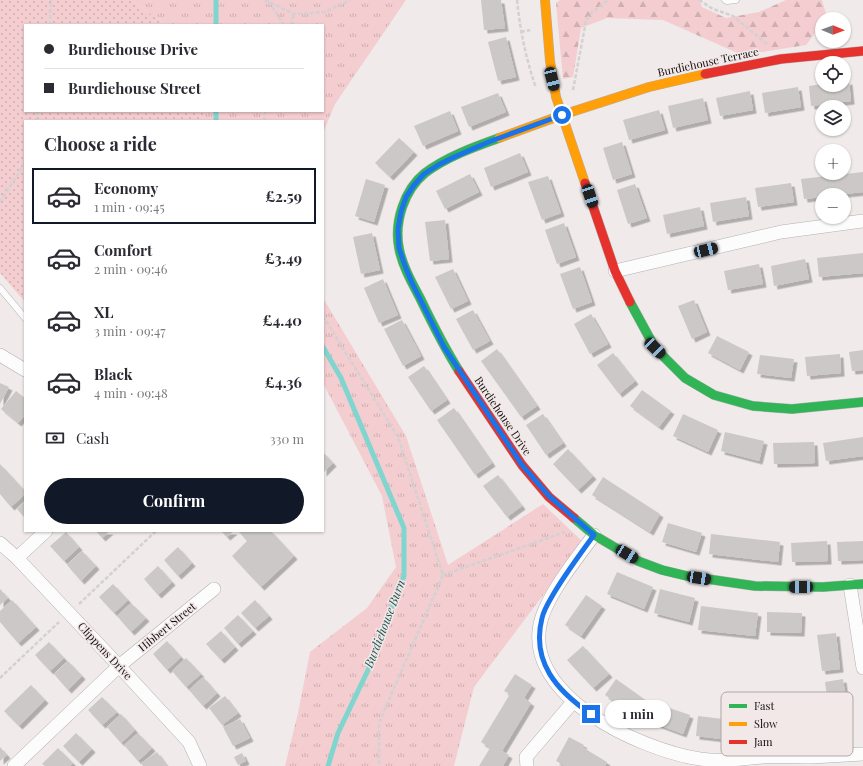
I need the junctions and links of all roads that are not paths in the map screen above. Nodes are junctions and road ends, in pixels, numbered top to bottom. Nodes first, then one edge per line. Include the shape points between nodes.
1 (545, 0) edge
2 (724, 0) edge
3 (736, 0) edge
4 (863, 51) edge
5 (562, 115) junction
6 (863, 221) edge
7 (615, 272) junction
8 (0, 288) edge
9 (24, 317) edge
10 (0, 355) edge
11 (24, 369) edge
12 (863, 402) edge
13 (45, 532) edge
14 (594, 535) junction
15 (0, 543) edge
16 (17, 558) junction
17 (856, 584) edge
18 (214, 589) dead end
19 (119, 666) junction
20 (863, 668) edge
21 (573, 702) junction
22 (853, 754) edge
23 (863, 754) edge
24 (797, 756) edge
25 (14, 766) edge
26 (200, 766) edge
27 (527, 766) edge

1 - 5 street via 552,79
2 - 3 lane
4 - 5 street, Burdiehouse Terrace via 781,59 719,71 648,87
5 - 7 street
5 - 14 street, Burdiehouse Drive via 491,141 424,174 406,197 398,229 399,248 412,283 444,347 522,465 549,496
6 - 7 street via 781,232
7 - 12 street via 655,348 685,378 714,395 752,406 792,410
8 - 9 lane
10 - 11 street
13 - 16 street
14 - 17 street, Burdiehouse Drive via 638,561 687,576 755,586 816,587
14 - 21 street via 566,574 542,617 539,647 545,665 562,691
15 - 16 street, Clippens Drive
16 - 19 street, Clippens Drive
17 - 20 street
18 - 19 street, Hibbert Street
19 - 25 street, Hibbert Street
19 - 26 street, Clippens Drive via 189,742
21 - 24 street via 642,743 674,753 700,759 726,760
21 - 27 street via 526,757
22 - 23 street

